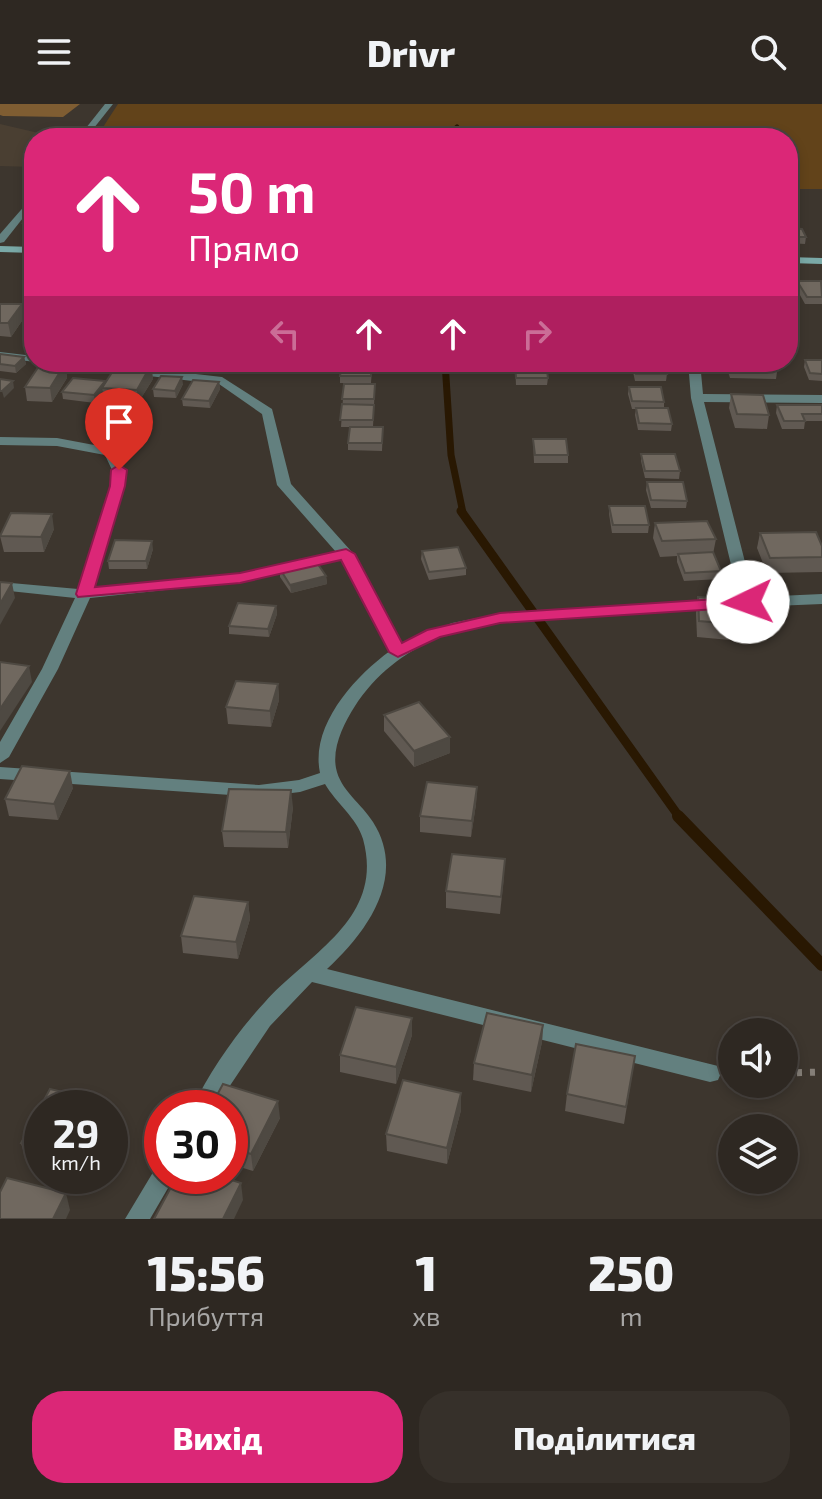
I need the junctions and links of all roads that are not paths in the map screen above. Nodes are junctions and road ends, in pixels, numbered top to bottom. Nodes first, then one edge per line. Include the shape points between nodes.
1 (109, 104) edge
2 (90, 128) edge
3 (24, 210) edge
4 (0, 240) edge
5 (0, 249) edge
6 (24, 250) edge
7 (798, 260) edge
8 (822, 261) edge
9 (0, 355) edge
10 (24, 358) edge
11 (146, 372) edge
12 (695, 372) edge
13 (697, 398) junction
14 (822, 399) edge
15 (0, 441) edge
16 (346, 554) junction
17 (0, 586) edge
18 (84, 594) junction
19 (822, 599) edge
20 (748, 602) junction
21 (398, 652) junction
22 (0, 757) edge
23 (0, 773) edge
24 (328, 777) junction
25 (308, 973) junction
26 (710, 1073) dead end
27 (214, 1090) edge
28 (152, 1194) edge
29 (137, 1219) edge

1 - 2 street
3 - 4 street
5 - 6 street
7 - 8 street
9 - 10 street
11 - 16 street via 222,381 268,412 284,485
12 - 13 street
13 - 14 street
13 - 20 street
15 - 18 street via 75,445 110,452 116,459 117,486
16 - 18 street via 240,578
16 - 21 street
17 - 18 street
18 - 22 street via 50,669
19 - 20 street
20 - 21 street via 500,618 434,633
21 - 24 street via 366,679 342,713 327,749
23 - 24 street via 259,791
24 - 25 street via 367,826 376,857 372,898 354,928
25 - 26 street
25 - 27 street via 272,1007
28 - 29 street

